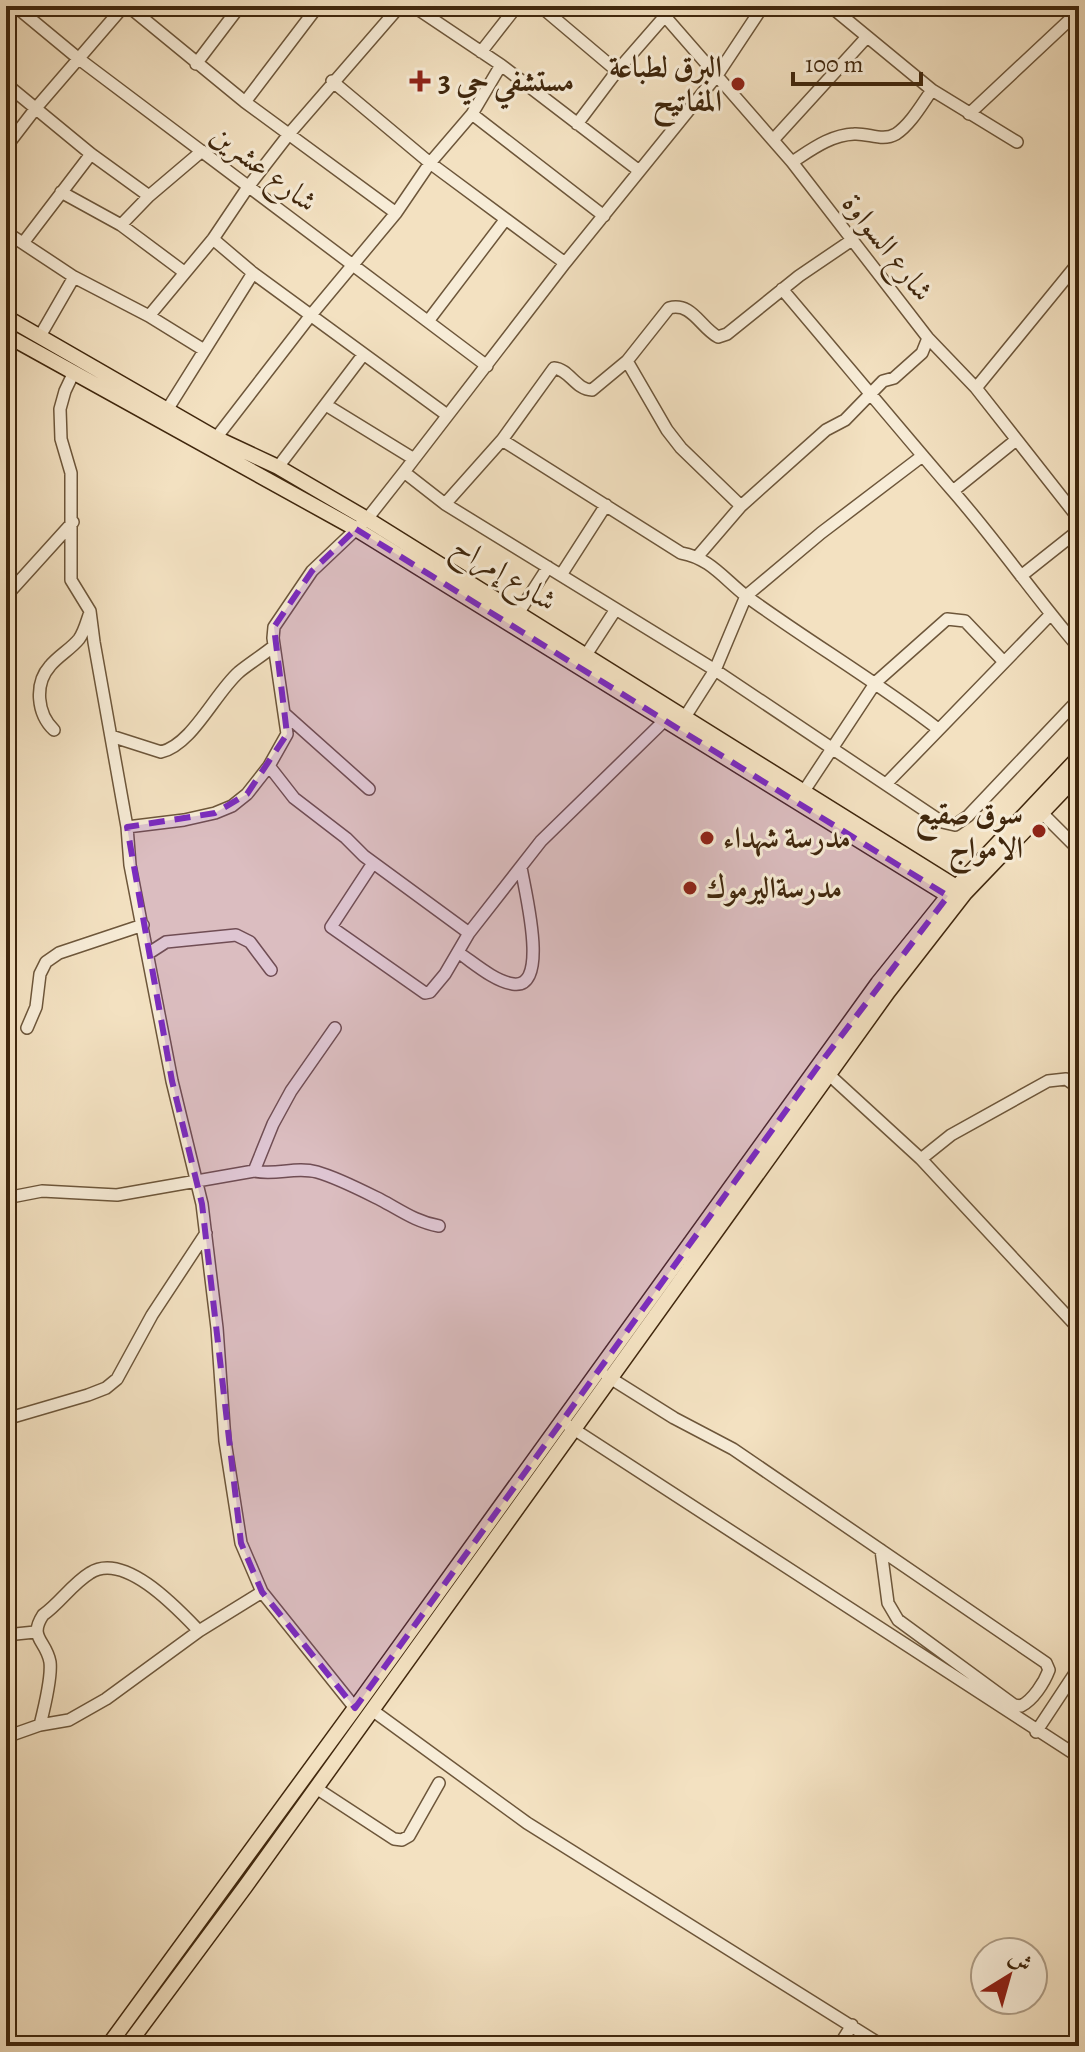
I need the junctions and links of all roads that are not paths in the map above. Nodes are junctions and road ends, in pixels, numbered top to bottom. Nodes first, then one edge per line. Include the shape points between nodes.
1 (15, 6) edge
2 (126, 6) edge
3 (240, 6) edge
4 (318, 6) edge
5 (400, 6) edge
6 (413, 6) edge
7 (517, 6) edge
8 (540, 6) edge
9 (656, 6) edge
10 (763, 6) edge
11 (830, 6) edge
12 (1079, 11) edge
13 (665, 16) junction
14 (866, 38) junction
15 (481, 52) junction
16 (79, 59) junction
17 (196, 64) junction
18 (501, 65) junction
19 (617, 71) junction
20 (718, 74) junction
21 (332, 81) junction
22 (6, 84) edge
23 (932, 90) junction
24 (245, 102) junction
25 (36, 108) junction
26 (472, 114) junction
27 (969, 114) junction
28 (577, 124) junction
29 (289, 134) junction
30 (773, 140) junction
31 (1017, 142) dead end
32 (6, 147) edge
33 (202, 151) junction
34 (91, 154) junction
35 (792, 162) junction
36 (430, 163) junction
37 (638, 170) junction
38 (248, 187) junction
39 (61, 192) junction
40 (149, 196) junction
41 (396, 213) junction
42 (604, 216) junction
43 (505, 220) junction
44 (121, 225) junction
45 (6, 232) edge
46 (213, 239) junction
47 (852, 240) junction
48 (23, 243) junction
49 (1079, 262) edge
50 (565, 263) junction
51 (354, 264) junction
52 (184, 272) junction
53 (253, 273) junction
54 (74, 277) junction
55 (782, 289) junction
56 (311, 315) junction
57 (149, 316) junction
58 (6, 317) edge
59 (429, 320) junction
60 (6, 335) edge
61 (40, 336) junction
62 (928, 338) junction
63 (204, 350) junction
64 (363, 355) junction
65 (627, 361) junction
66 (487, 366) junction
67 (74, 372) junction
68 (976, 388) junction
69 (872, 394) junction
70 (326, 405) junction
71 (167, 410) junction
72 (447, 415) junction
73 (216, 438) junction
74 (502, 440) junction
75 (1016, 440) junction
76 (921, 457) junction
77 (414, 459) junction
78 (278, 467) junction
79 (404, 472) junction
80 (953, 491) junction
81 (445, 504) junction
82 (606, 505) junction
83 (741, 506) junction
84 (1079, 519) edge
85 (73, 521) junction
86 (362, 524) junction
87 (1079, 530) edge
88 (698, 556) junction
89 (548, 567) junction
90 (561, 575) junction
91 (1021, 576) junction
92 (6, 596) edge
93 (746, 596) junction
94 (616, 609) junction
95 (90, 611) junction
96 (519, 612) junction
97 (1050, 615) junction
98 (274, 646) junction
99 (1079, 648) edge
100 (586, 655) junction
101 (1004, 662) junction
102 (715, 670) junction
103 (876, 682) junction
104 (1079, 699) edge
105 (285, 714) junction
106 (685, 717) junction
107 (665, 720) junction
108 (938, 729) junction
109 (54, 730) dead end
110 (111, 736) junction
111 (833, 747) junction
112 (1079, 757) edge
113 (269, 766) junction
114 (1079, 774) edge
115 (887, 783) junction
116 (369, 789) dead end
117 (804, 791) junction
118 (1041, 812) junction
119 (127, 827) junction
120 (1079, 850) edge
121 (373, 863) junction
122 (521, 867) junction
123 (957, 895) junction
124 (143, 925) junction
125 (469, 933) junction
126 (149, 953) junction
127 (459, 953) junction
128 (271, 970) dead end
129 (27, 1028) dead end
130 (335, 1028) dead end
131 (824, 1070) junction
132 (1079, 1088) edge
133 (921, 1159) junction
134 (254, 1171) junction
135 (197, 1182) junction
136 (6, 1198) edge
137 (439, 1226) dead end
138 (206, 1233) junction
139 (1079, 1329) edge
140 (604, 1374) junction
141 (6, 1419) edge
142 (568, 1424) junction
143 (881, 1550) junction
144 (262, 1592) junction
145 (199, 1631) junction
146 (35, 1632) junction
147 (6, 1635) edge
148 (1079, 1667) edge
149 (355, 1708) junction
150 (372, 1710) junction
151 (40, 1725) junction
152 (1036, 1732) junction
153 (6, 1737) edge
154 (1079, 1757) edge
155 (311, 1766) junction
156 (320, 1782) junction
157 (439, 1783) dead end
158 (852, 2025) junction
159 (108, 2046) edge
160 (127, 2046) edge
161 (839, 2046) edge
162 (883, 2046) edge

1 - 16 street, شارع عشرين
2 - 16 street
2 - 17 street
3 - 17 street
4 - 24 street
5 - 21 street
6 - 15 street
7 - 15 street
8 - 19 street
9 - 13 street, شارع السواوة
10 - 20 street
11 - 14 street
12 - 27 street
13 - 19 street
13 - 20 street, شارع السواوة
14 - 23 street
14 - 30 street
15 - 18 street
16 - 25 street
16 - 33 street, شارع عشرين
17 - 24 street
18 - 26 street
18 - 28 street
19 - 28 street
20 - 30 street, شارع السواوة
20 - 37 street
21 - 29 street
21 - 36 street
22 - 25 street
23 - 27 street
23 - 35 street via 898,133 886,138 839,136
24 - 29 street
25 - 32 street
25 - 34 street
26 - 36 street
26 - 42 street
27 - 31 street
28 - 37 street
29 - 38 street
29 - 41 street
30 - 35 street, شارع السواوة
33 - 38 street, شارع عشرين
33 - 40 street
34 - 39 street
34 - 40 street
35 - 47 street, شارع السواوة
36 - 41 street
36 - 43 street
37 - 42 street
38 - 46 street
38 - 51 street, شارع عشرين
39 - 44 street
39 - 48 street
40 - 44 street
41 - 51 street
42 - 50 street
43 - 50 street
43 - 59 street
44 - 52 street
45 - 48 street
46 - 52 street
46 - 53 street
47 - 55 street
47 - 62 street, شارع السواوة
48 - 54 street
49 - 68 street
50 - 66 street
51 - 56 street
51 - 59 street, شارع عشرين
52 - 57 street
53 - 56 street
53 - 63 street
54 - 57 street
54 - 61 street
55 - 65 street via 718,337 688,309 669,308
55 - 69 street
56 - 64 street
56 - 73 street
57 - 63 street
58 - 61 main road, شارع إمراح
59 - 66 street, شارع عشرين
60 - 67 main road, شارع إمراح
61 - 71 main road, شارع إمراح
62 - 68 street, شارع السواوة
62 - 69 street via 922,353
63 - 71 street
64 - 70 street
64 - 72 street
65 - 74 street via 588,390 554,368
65 - 83 street via 681,448
66 - 72 street
67 - 85 street via 60,409
67 - 86 main road, شارع إمراح
68 - 75 street, شارع السواوة
69 - 76 street
69 - 83 street
70 - 77 street
70 - 78 street
71 - 73 main road, شارع إمراح
72 - 77 street
73 - 78 main road, شارع إمراح
74 - 81 street
74 - 82 street
75 - 80 street
75 - 84 street, شارع السواوة
76 - 80 street
76 - 93 street
77 - 79 street
78 - 86 main road, شارع إمراح
79 - 81 street
79 - 86 street
80 - 91 street
81 - 89 street
82 - 88 street via 681,553
82 - 90 street
83 - 88 street
85 - 92 street
85 - 95 street via 71,580
86 - 96 main road, شارع إمراح
86 - 98 street via 312,571 274,627
86 - 107 main road, شارع إمراح
87 - 91 street
88 - 93 street
89 - 90 street
89 - 96 street
90 - 94 street
91 - 97 street
93 - 102 street
93 - 103 street
94 - 100 street
94 - 102 street
95 - 109 street via 78,641 49,666 39,690 45,722
95 - 110 street
96 - 100 main road, شارع إمراح
97 - 99 street
97 - 101 street
98 - 105 street
98 - 110 street via 238,673 190,732 167,751
100 - 106 main road, شارع إمراح
101 - 103 street via 965,621 947,619
101 - 108 street
102 - 106 street
102 - 111 street
103 - 108 street
103 - 111 street
104 - 115 street via 955,825 942,822
105 - 113 street via 287,734
105 - 116 street
106 - 117 main road, شارع إمراح
107 - 122 street via 560,821
107 - 123 main road, شارع إمراح
108 - 115 street
110 - 119 street
111 - 115 street
111 - 117 street
112 - 123 main road
113 - 119 street via 232,806 184,820
113 - 121 street via 294,798
114 - 118 main road
117 - 123 main road, شارع إمراح
118 - 120 street
118 - 123 main road
119 - 124 street
121 - 125 street
121 - 127 street via 332,923 333,930 425,993 435,988
122 - 125 street
122 - 127 street via 534,946 530,975 524,983 503,982
123 - 131 main road via 878,983
124 - 126 street
124 - 129 street via 46,962
125 - 127 street
126 - 128 street via 166,942 236,935 250,942
126 - 135 street
130 - 134 street via 291,1091
131 - 133 street
131 - 140 main road
132 - 133 street via 1066,1079 1048,1081 951,1135
133 - 139 street
134 - 135 street
134 - 137 street via 320,1173
135 - 136 street via 117,1195 42,1191
135 - 138 street
138 - 141 street via 117,1379 88,1395
138 - 144 street via 225,1441 241,1543
140 - 142 main road
140 - 143 street via 733,1449
142 - 149 main road
142 - 150 main road
142 - 152 street
143 - 143 street via 1046,1663 1046,1677 1028,1703 1014,1705 898,1620 888,1603
144 - 145 street
144 - 149 street
145 - 146 street via 151,1587 110,1567 86,1576 43,1615
145 - 151 street via 106,1699 69,1720
146 - 147 street
146 - 151 street via 50,1662
148 - 152 street
149 - 155 main road
150 - 156 main road
150 - 158 street via 527,1823
151 - 153 street
152 - 154 street
155 - 156 main road
155 - 159 main road
156 - 157 street via 402,1840
156 - 160 main road
158 - 161 street
158 - 162 street

